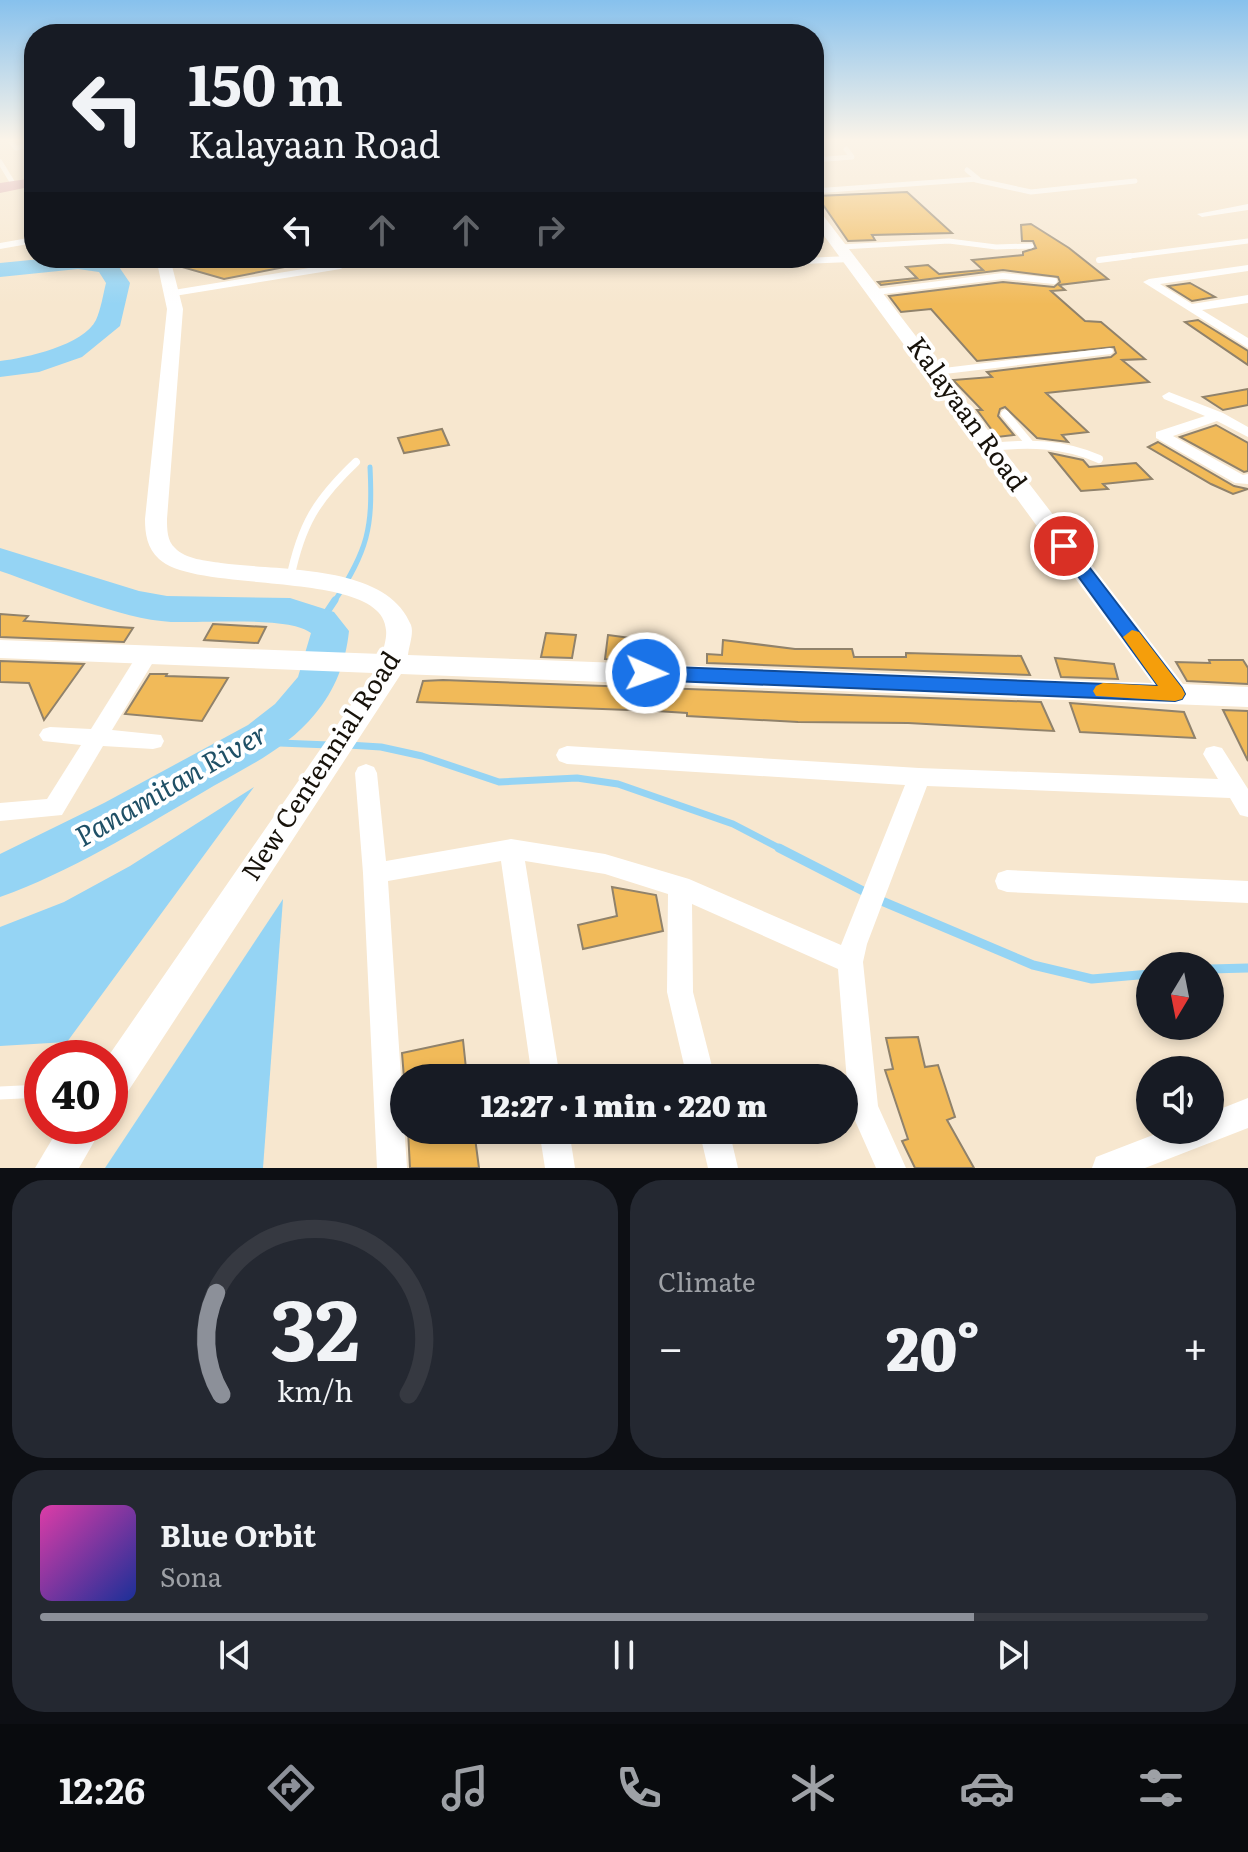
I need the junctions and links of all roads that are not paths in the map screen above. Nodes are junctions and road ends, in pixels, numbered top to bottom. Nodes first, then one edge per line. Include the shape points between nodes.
1 (1248, 207) edge
2 (1202, 214) dead end
3 (824, 226) edge
4 (1248, 241) edge
5 (24, 242) edge
6 (0, 246) edge
7 (1031, 246) dead end
8 (846, 253) junction
9 (824, 255) edge
10 (1099, 260) dead end
11 (166, 268) edge
12 (328, 268) edge
13 (1248, 268) edge
14 (1054, 281) dead end
15 (876, 292) junction
16 (174, 293) junction
17 (1248, 299) edge
18 (1189, 308) junction
19 (1241, 335) edge
20 (1248, 344) edge
21 (1110, 351) dead end
22 (936, 372) junction
23 (1169, 396) dead end
24 (1005, 414) dead end
25 (1218, 416) junction
26 (1248, 433) edge
27 (1030, 444) junction
28 (990, 447) junction
29 (1099, 459) dead end
30 (356, 462) dead end
31 (1248, 479) edge
32 (290, 579) junction
33 (0, 649) edge
34 (148, 654) junction
35 (394, 663) junction
36 (1175, 694) junction
37 (1248, 697) edge
38 (50, 735) dead end
39 (96, 738) junction
40 (153, 741) dead end
41 (1214, 754) dead end
42 (567, 755) dead end
43 (366, 773) dead end
44 (919, 777) junction
45 (1242, 799) edge
46 (0, 812) edge
47 (511, 849) junction
48 (375, 873) junction
49 (1007, 881) dead end
50 (680, 887) junction
51 (1248, 892) edge
52 (852, 953) junction
53 (128, 1059) edge
54 (544, 1064) edge
55 (698, 1064) edge
56 (24, 1092) edge
57 (0, 1093) edge
58 (1247, 1115) edge
59 (1224, 1123) edge
60 (71, 1144) edge
61 (556, 1144) edge
62 (717, 1144) edge
63 (1168, 1144) edge
64 (55, 1168) edge
65 (392, 1168) edge
66 (560, 1168) edge
67 (723, 1168) edge
68 (891, 1168) edge
69 (1107, 1168) edge

1 - 2 street
3 - 8 street, Kalayaan Road
4 - 10 lane
5 - 6 street
7 - 8 lane via 949,241
8 - 9 lane
8 - 15 street, Kalayaan Road
11 - 16 street, New Centennial Road
12 - 16 lane
13 - 18 street via 1149,282
14 - 15 lane via 1003,276
15 - 22 street, Kalayaan Road
16 - 32 street, New Centennial Road via 156,519 160,546 191,565
17 - 18 street
18 - 19 street
19 - 20 street
21 - 22 lane
22 - 28 street, Kalayaan Road
23 - 25 street
24 - 27 lane
25 - 26 street
25 - 31 street via 1161,435 1241,480
27 - 28 lane
27 - 29 lane via 1078,448
28 - 36 street, Kalayaan Road
30 - 32 lane via 303,520
32 - 35 street, New Centennial Road via 344,585 384,601 396,619 400,640
33 - 34 street
34 - 35 street
34 - 39 street
35 - 36 street
35 - 53 street, New Centennial Road
36 - 37 street
38 - 39 street
39 - 40 street
39 - 46 street via 54,808
41 - 45 street
42 - 44 street
43 - 48 street
44 - 45 street
44 - 52 street
47 - 48 street
47 - 50 street via 605,864
47 - 54 street
48 - 65 street
49 - 51 street
50 - 52 street
50 - 55 street via 680,992
52 - 68 street via 864,1107
56 - 57 lane
58 - 59 street
60 - 64 street
61 - 66 street
62 - 67 street
63 - 69 street

